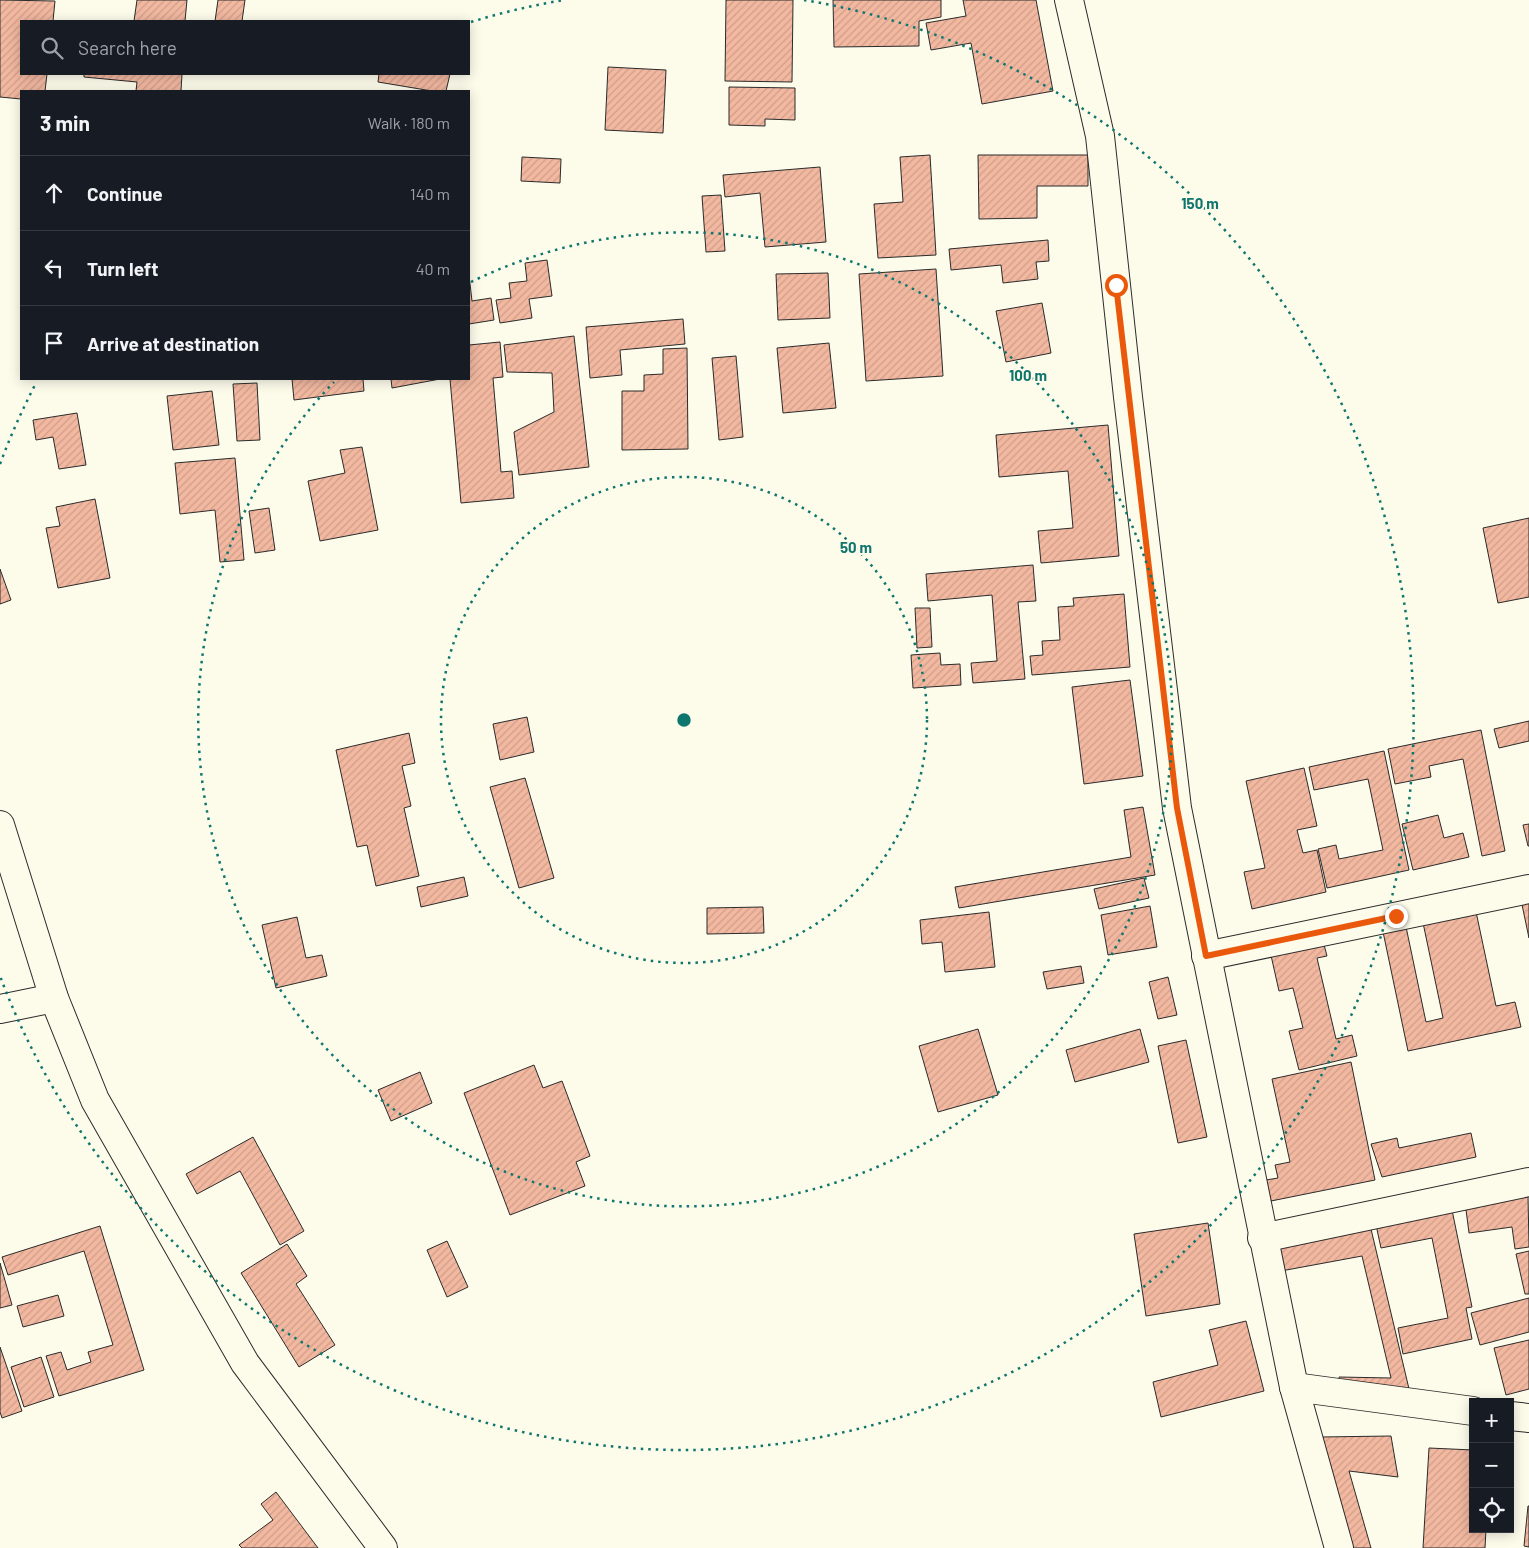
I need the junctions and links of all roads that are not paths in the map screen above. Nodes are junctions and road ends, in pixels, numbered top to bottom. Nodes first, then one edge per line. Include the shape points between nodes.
1 (1069, 0) edge
2 (0, 825) edge
3 (1529, 889) edge
4 (1206, 956) junction
5 (54, 998) junction
6 (0, 1010) edge
7 (1529, 1182) edge
8 (1262, 1238) junction
9 (1294, 1387) junction
10 (1469, 1410) edge
11 (1514, 1416) edge
12 (1529, 1418) edge
13 (382, 1548) edge
14 (1339, 1548) edge

1 - 4 street via 1100,136 1177,808
2 - 5 street
3 - 4 street
4 - 8 street
5 - 6 street
5 - 13 street via 95,1100 245,1363
7 - 8 street
8 - 9 street
9 - 10 street
9 - 14 street
11 - 12 street

